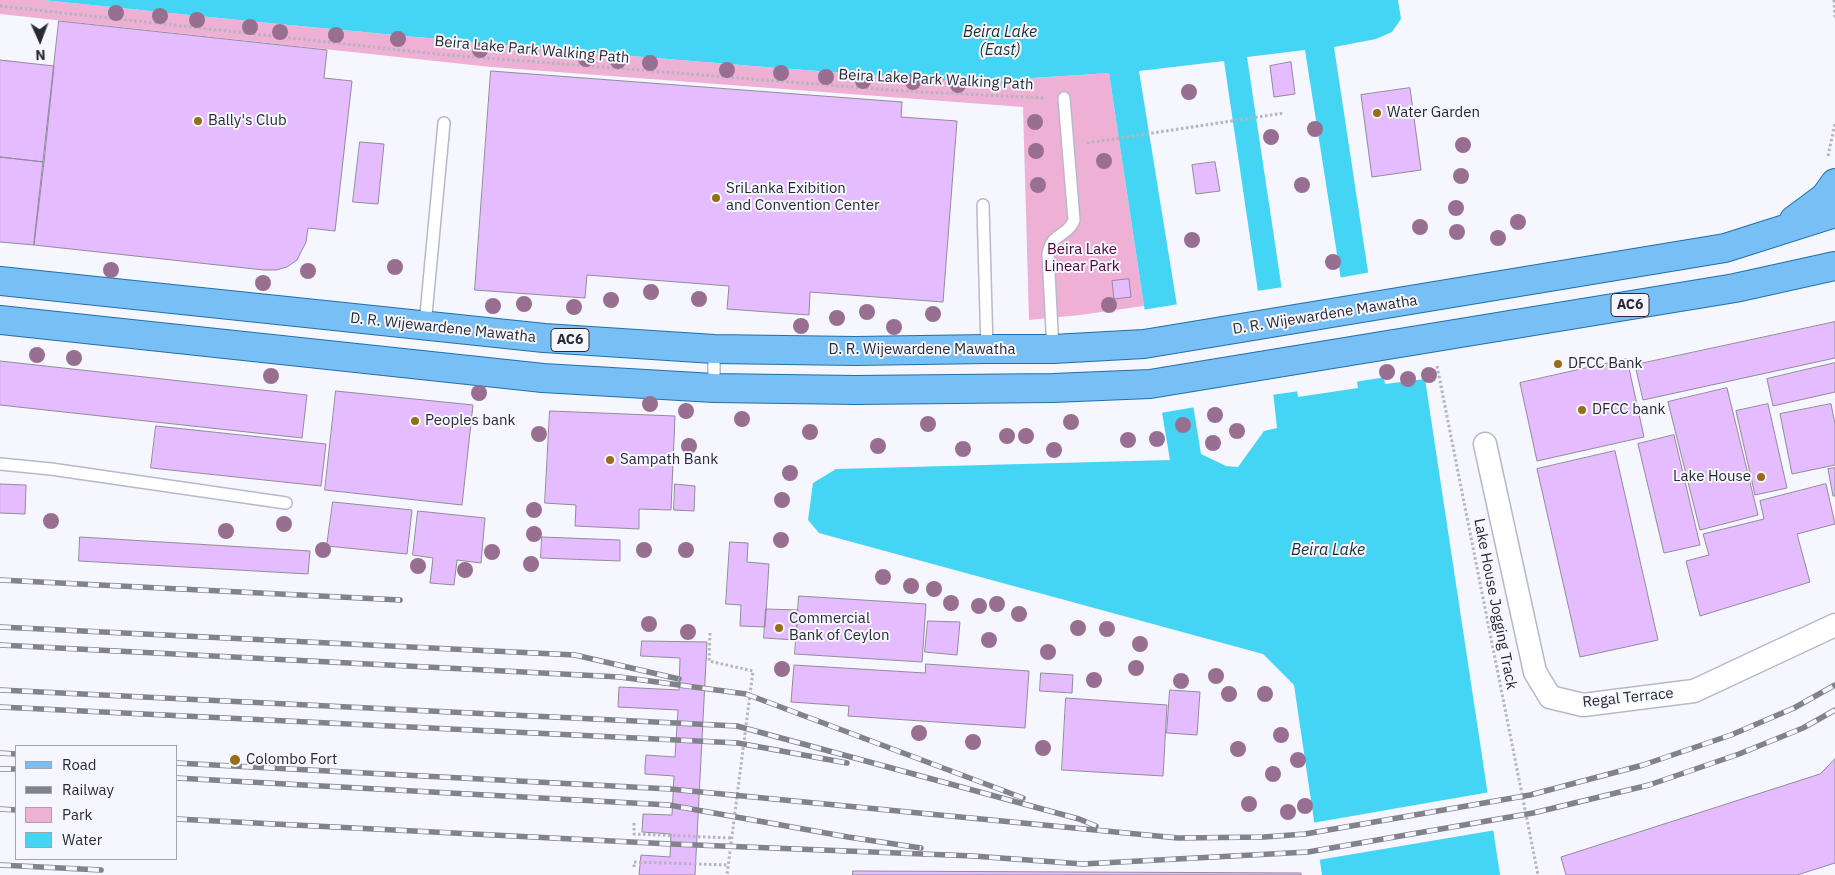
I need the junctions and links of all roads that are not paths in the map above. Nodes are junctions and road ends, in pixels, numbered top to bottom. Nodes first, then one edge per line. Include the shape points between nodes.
1 (1064, 98) road end
2 (444, 123) dead end
3 (1835, 183) edge
4 (983, 205) dead end
5 (1835, 213) edge
6 (1776, 232) junction
7 (1835, 266) edge
8 (0, 281) edge
9 (0, 320) edge
10 (425, 326) junction
11 (1053, 348) junction
12 (714, 349) junction
13 (987, 349) junction
14 (714, 388) junction
15 (1485, 444) dead end
16 (0, 464) edge
17 (286, 503) dead end
18 (1835, 625) edge

1 - 11 lane via 1074,220 1071,228 1050,244 1048,254
2 - 10 lane
3 - 6 main road via 1825,197
4 - 13 lane
5 - 6 main road, D. R. Wijewardene Mawatha / AC6
6 - 11 main road, D. R. Wijewardene Mawatha / AC6 via 1725,248 1144,344
7 - 14 main road, AC6 via 1734,288 1150,384 856,390
8 - 10 main road, D. R. Wijewardene Mawatha / AC6
9 - 14 main road, AC6 via 542,378
10 - 12 main road, D. R. Wijewardene Mawatha / AC6 via 544,338
11 - 13 main road, D. R. Wijewardene Mawatha / AC6
12 - 13 main road, D. R. Wijewardene Mawatha / AC6
12 - 14 lane
15 - 18 street, Regal Terrace via 1535,672 1550,698 1583,705 1694,691
16 - 17 lane

